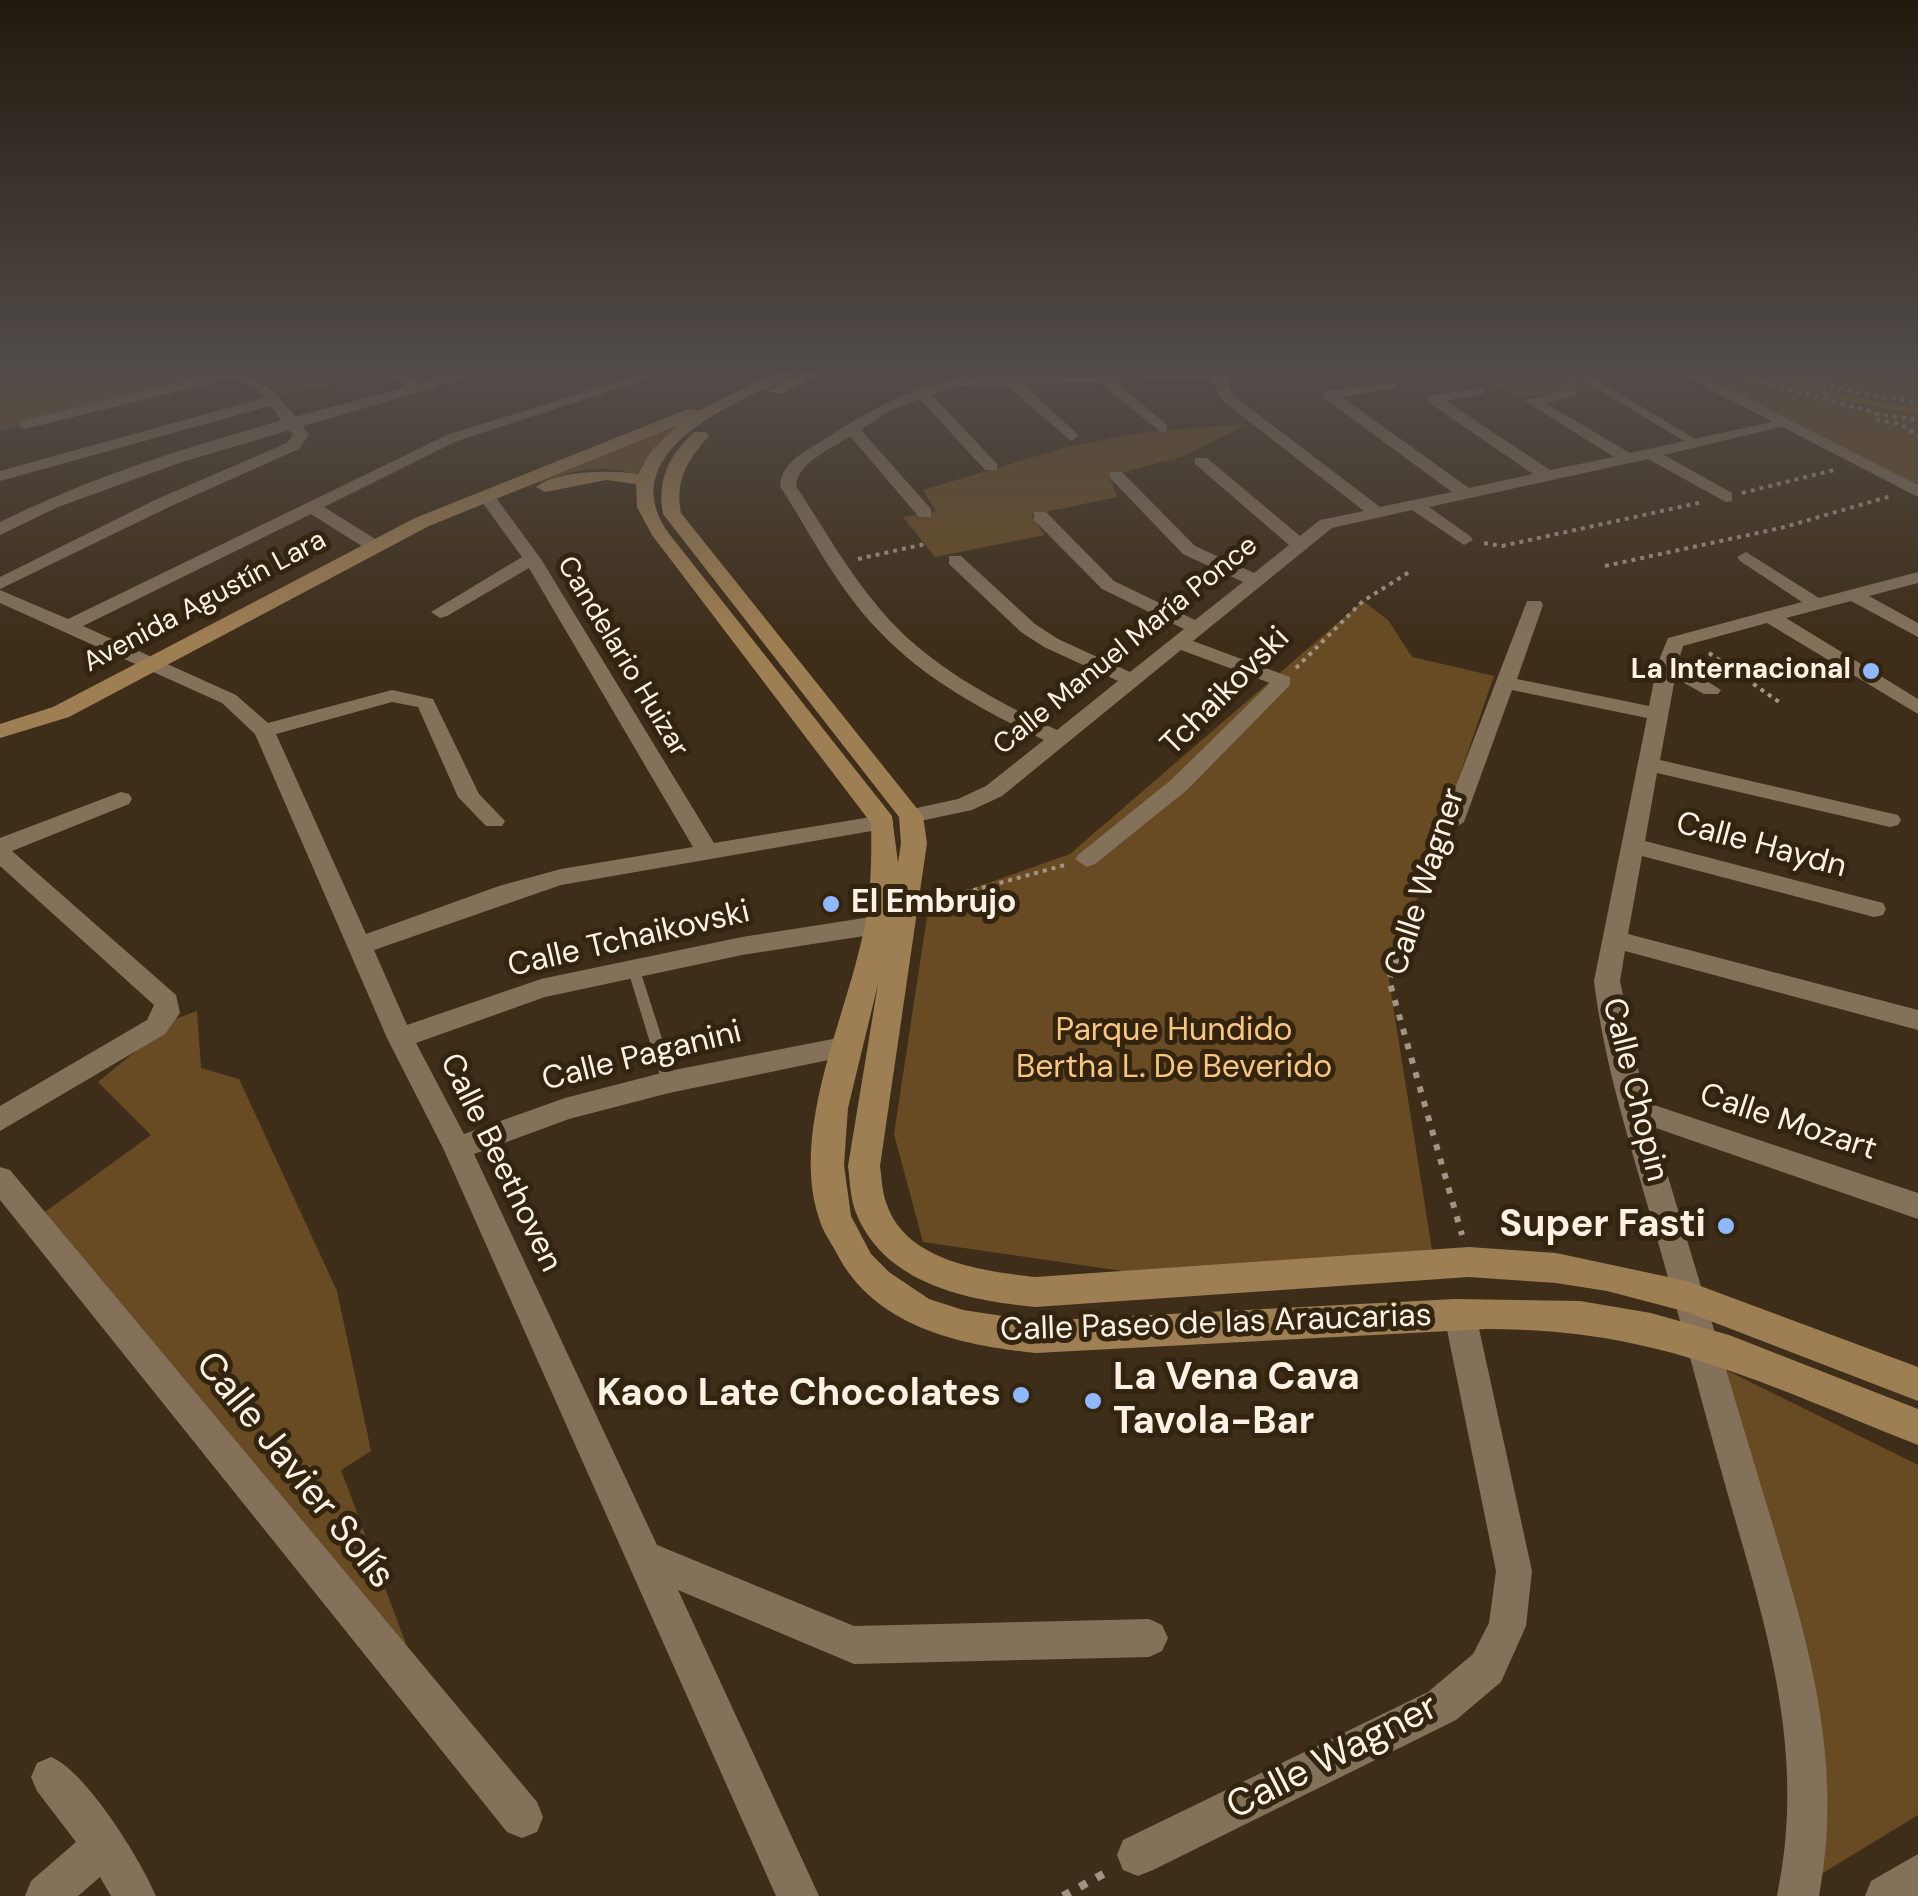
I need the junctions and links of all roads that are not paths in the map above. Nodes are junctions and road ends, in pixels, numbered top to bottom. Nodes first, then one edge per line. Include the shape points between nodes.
1 (56, 460) edge
2 (172, 460) edge
3 (261, 460) edge
4 (407, 460) edge
5 (441, 460) edge
6 (584, 460) edge
7 (653, 460) edge
8 (677, 460) edge
9 (802, 460) edge
10 (880, 460) edge
11 (984, 460) edge
12 (1309, 460) edge
13 (1420, 460) edge
14 (1524, 460) edge
15 (1622, 460) edge
16 (1662, 460) edge
17 (1856, 460) edge
18 (1201, 462) dead end
19 (991, 468) dead end
20 (1116, 475) dead end
21 (0, 476) edge
22 (1547, 476) junction
23 (646, 480) junction
24 (350, 489) junction
25 (1915, 491) edge
26 (1465, 493) junction
27 (1726, 497) road end
28 (489, 500) junction
29 (1414, 504) junction
30 (312, 507) junction
31 (1375, 511) junction
32 (926, 513) dead end
33 (1040, 516) dead end
34 (0, 529) edge
35 (1464, 540) road end
36 (1298, 543) junction
37 (374, 546) junction
38 (692, 556) junction
39 (1746, 558) dead end
40 (532, 559) junction
41 (956, 560) dead end
42 (1918, 577) edge
43 (1254, 580) junction
44 (1853, 594) junction
45 (1, 595) edge
46 (1816, 603) junction
47 (1534, 605) dead end
48 (440, 612) dead end
49 (1769, 616) junction
50 (70, 626) junction
51 (1196, 627) junction
52 (1918, 631) edge
53 (1178, 642) junction
54 (1666, 664) junction
55 (159, 666) junction
56 (1130, 678) junction
57 (1504, 682) junction
58 (1711, 690) dead end
59 (1918, 708) edge
60 (1659, 714) junction
61 (0, 730) edge
62 (264, 731) junction
63 (0, 740) edge
64 (1061, 740) junction
65 (1649, 764) junction
66 (120, 799) dead end
67 (897, 819) junction
68 (1890, 820) dead end
69 (494, 821) dead end
70 (1449, 821) road end
71 (1632, 846) junction
72 (0, 850) edge
73 (706, 850) junction
74 (1087, 859) road end
75 (1874, 909) dead end
76 (890, 917) junction
77 (1614, 939) junction
78 (360, 946) junction
79 (633, 967) junction
80 (1918, 1020) edge
81 (400, 1038) junction
82 (848, 1046) junction
83 (669, 1082) junction
84 (1634, 1109) junction
85 (0, 1120) edge
86 (457, 1148) junction
87 (0, 1178) edge
88 (1918, 1206) edge
89 (1690, 1297) junction
90 (1460, 1315) junction
91 (1700, 1343) junction
92 (1918, 1384) edge
93 (1918, 1427) edge
94 (646, 1559) junction
95 (1149, 1638) dead end
96 (51, 1777) dead end
97 (522, 1817) dead end
98 (104, 1845) junction
99 (1138, 1855) road end
100 (1918, 1875) edge
101 (46, 1896) edge
102 (135, 1896) edge
103 (798, 1896) edge
104 (1798, 1896) edge
105 (1886, 1896) edge

1 - 21 street
2 - 34 street
3 - 45 street via 163,503
4 - 24 street
5 - 24 street
6 - 28 main road, Avenida Agustín Lara
7 - 23 main road
8 - 38 main road via 668,481 672,514
9 - 64 street via 788,486 884,625 974,698
10 - 32 street
11 - 19 street
12 - 31 street
13 - 26 street
14 - 22 street
15 - 22 street, Calle Manuel María Ponce
16 - 27 street
17 - 25 street
18 - 36 street
20 - 43 street via 1189,550
22 - 26 street, Calle Manuel María Ponce
23 - 28 main road, Avenida Agustín Lara via 579,478
23 - 38 main road via 649,516
24 - 30 street
26 - 29 street, Calle Manuel María Ponce
28 - 37 main road, Avenida Agustín Lara
28 - 40 street, Candelario Huizar
28 - 55 main road, Avenida Agustín Lara
29 - 31 street, Calle Manuel María Ponce
29 - 35 street
30 - 37 street
30 - 50 street
31 - 36 street, Calle Manuel María Ponce via 1326,524
33 - 51 street via 1108,584
36 - 43 street, Calle Manuel María Ponce
37 - 55 main road, Avenida Agustín Lara
38 - 67 main road
39 - 46 street
40 - 48 street
40 - 73 street, Candelario Huizar
41 - 56 street via 1028,628
42 - 44 street
43 - 51 street, Calle Manuel María Ponce
44 - 46 street
44 - 52 street
45 - 50 street, Calle Beethoven
46 - 49 street
47 - 57 street, Calle Wagner
49 - 54 street, Calle Chopin via 1675,642
49 - 59 street
50 - 55 street, Calle Beethoven
51 - 53 street, Calle Manuel María Ponce
53 - 56 street, Calle Manuel María Ponce
53 - 74 street, Tchaikovski via 1283,681 1179,785
54 - 58 street
54 - 60 street, Calle Chopin
55 - 61 main road, Avenida Agustín Lara via 61,712
55 - 62 street, Calle Beethoven via 230,698
55 - 63 main road, Avenida Agustín Lara via 72,720
56 - 64 street, Calle Manuel María Ponce
57 - 60 street
57 - 70 street, Calle Wagner
60 - 65 street, Calle Chopin
62 - 69 street via 392,696 426,703 469,797
62 - 78 street, Calle Beethoven
64 - 67 street, Calle Manuel María Ponce via 994,791
65 - 68 street
65 - 71 street, Calle Chopin
66 - 72 street
67 - 73 street, Calle Manuel María Ponce
67 - 76 main road, Calle Paseo de las Araucarias via 886,841
71 - 75 street, Calle Haydn
71 - 77 street, Calle Chopin
72 - 85 street via 166,1002 167,1013 156,1027
73 - 78 street, Calle Manuel María Ponce via 525,887
76 - 79 street, Calle Tchaikovski
76 - 82 main road, Calle Paseo de las Araucarias
76 - 89 main road, Calle Paseo de las Araucarias via 864,1166 873,1214 901,1248 936,1272 982,1287 1035,1292 1470,1262 1604,1275
77 - 80 street
77 - 84 street, Calle Chopin via 1610,1017
78 - 81 street, Calle Beethoven
79 - 81 street, Calle Tchaikovski via 541,988
79 - 83 lane
81 - 86 street, Calle Beethoven
82 - 83 street, Calle Paganini
82 - 90 main road, Calle Paseo de las Araucarias via 826,1160 828,1202 843,1244 874,1283 922,1314 976,1332 1036,1337
83 - 86 street, Calle Paganini via 565,1108
84 - 88 street, Calle Mozart
84 - 89 street, Calle Chopin
86 - 94 street, Calle Beethoven
87 - 97 street, Calle Javier Solís
89 - 91 street, Calle Chopin
89 - 92 main road, Calle Paseo de las Araucarias
90 - 91 main road, Calle Paseo de las Araucarias via 1611,1321
90 - 99 street, Calle Wagner via 1514,1571 1507,1626 1486,1668 1442,1706
91 - 93 main road, Calle Paseo de las Araucarias
91 - 104 street, Calle Chopin via 1786,1627 1806,1742 1810,1858
94 - 95 street via 854,1645
94 - 103 street, Calle Beethoven
96 - 98 street
98 - 101 street
98 - 102 street
100 - 105 street

